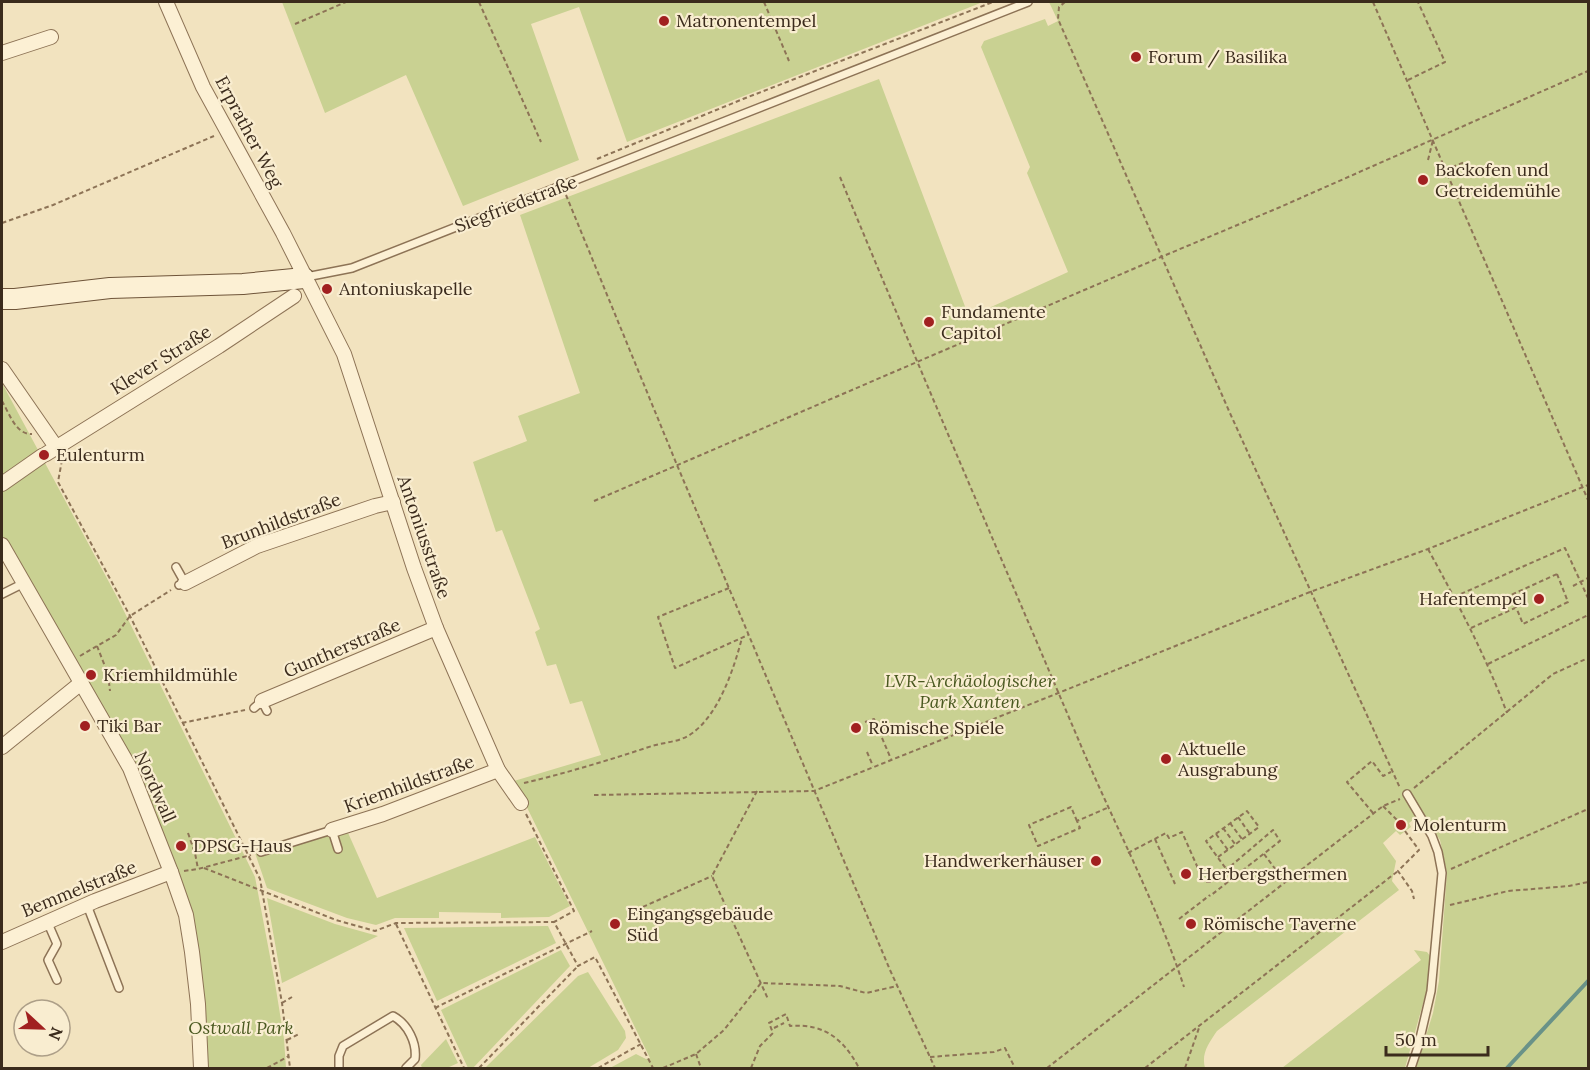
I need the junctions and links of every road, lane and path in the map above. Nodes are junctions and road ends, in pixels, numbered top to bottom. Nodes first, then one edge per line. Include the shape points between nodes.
1 (166, 2) edge
2 (346, 2) edge
3 (479, 2) edge
4 (764, 2) edge
5 (1028, 2) edge
6 (1065, 2) edge
7 (1373, 2) edge
8 (1418, 2) edge
9 (1006, 5) edge
10 (295, 24) dead end
11 (51, 37) dead end
12 (2, 53) edge
13 (789, 61) dead end
14 (1588, 71) edge
15 (1408, 80) junction
16 (227, 130) junction
17 (1433, 140) junction
18 (541, 142) dead end
19 (1428, 160) dead end
20 (1465, 162) dead end
21 (1445, 170) junction
22 (840, 177) dead end
23 (562, 186) junction
24 (2, 223) edge
25 (1161, 256) junction
26 (304, 278) junction
27 (294, 296) dead end
28 (2, 299) edge
29 (916, 362) junction
30 (2, 369) edge
31 (2, 401) edge
32 (45, 432) junction
33 (48, 452) junction
34 (677, 465) junction
35 (2, 484) edge
36 (1588, 484) edge
37 (1583, 487) junction
38 (1588, 500) edge
39 (594, 501) dead end
40 (393, 502) junction
41 (2, 545) edge
42 (1428, 549) junction
43 (176, 567) dead end
44 (1588, 578) edge
45 (24, 583) junction
46 (1580, 583) junction
47 (182, 584) junction
48 (1573, 586) dead end
49 (729, 588) junction
50 (1310, 592) junction
51 (2, 594) edge
52 (1454, 597) junction
53 (1588, 598) edge
54 (1516, 607) junction
55 (1588, 615) edge
56 (130, 616) junction
57 (436, 628) junction
58 (1472, 628) junction
59 (749, 635) junction
60 (742, 638) junction
61 (97, 646) junction
62 (77, 658) dead end
63 (1588, 658) edge
64 (1488, 664) junction
65 (81, 683) junction
66 (110, 691) dead end
67 (1058, 693) junction
68 (261, 707) joint
69 (1507, 713) junction
70 (865, 722) dead end
71 (182, 723) junction
72 (2, 747) edge
73 (867, 752) dead end
74 (891, 759) junction
75 (873, 766) junction
76 (498, 770) junction
77 (1391, 772) junction
78 (509, 786) junction
79 (757, 791) junction
80 (814, 791) junction
81 (1407, 794) junction
82 (594, 795) dead end
83 (521, 803) joint
84 (1383, 806) junction
85 (1107, 808) junction
86 (1588, 809) edge
87 (1373, 813) junction
88 (1238, 817) junction
89 (1397, 820) dead end
90 (1077, 821) junction
91 (1230, 823) junction
92 (1223, 828) junction
93 (332, 830) junction
94 (1405, 831) dead end
95 (188, 833) dead end
96 (1215, 834) junction
97 (1250, 834) junction
98 (1155, 839) junction
99 (1242, 839) junction
100 (1235, 844) junction
101 (338, 849) dead end
102 (1228, 850) junction
103 (261, 852) dead end
104 (1128, 853) junction
105 (1264, 854) junction
106 (249, 855) junction
107 (1218, 857) junction
108 (204, 868) junction
109 (198, 870) junction
110 (1227, 870) junction
111 (177, 871) junction
112 (1398, 871) junction
113 (1443, 873) junction
114 (712, 876) junction
115 (1233, 878) junction
116 (1285, 882) junction
117 (1588, 882) edge
118 (1175, 884) dead end
119 (262, 892) junction
120 (1414, 900) dead end
121 (87, 904) junction
122 (1438, 908) junction
123 (636, 910) dead end
124 (1179, 919) dead end
125 (47, 921) junction
126 (554, 922) junction
127 (396, 923) junction
128 (592, 931) dead end
129 (2, 942) edge
130 (566, 943) junction
131 (578, 966) junction
132 (1177, 967) junction
133 (57, 980) dead end
134 (761, 983) junction
135 (897, 986) junction
136 (1184, 987) dead end
137 (119, 988) dead end
138 (292, 997) dead end
139 (768, 999) dead end
140 (282, 1003) junction
141 (435, 1008) junction
142 (778, 1021) dead end
143 (784, 1023) dead end
144 (780, 1025) junction
145 (1200, 1025) junction
146 (774, 1028) dead end
147 (298, 1034) dead end
148 (287, 1040) junction
149 (641, 1044) junction
150 (696, 1054) junction
151 (290, 1056) junction
152 (929, 1057) junction
153 (201, 1068) edge
154 (267, 1068) edge
155 (290, 1068) edge
156 (339, 1068) edge
157 (406, 1068) edge
158 (464, 1068) edge
159 (479, 1068) edge
160 (598, 1068) edge
161 (653, 1068) edge
162 (663, 1068) edge
163 (701, 1068) edge
164 (751, 1068) edge
165 (859, 1068) edge
166 (935, 1068) edge
167 (1015, 1068) edge
168 (1047, 1068) edge
169 (1144, 1068) edge
170 (1185, 1068) edge
171 (1411, 1068) edge

1 - 16 street, Erprather Weg via 203,87
2 - 10 path
3 - 18 path
4 - 13 path
5 - 9 lane, Siegfriedstraße
6 - 25 path via 1059,7 1058,19
7 - 15 path
8 - 15 path via 1445,62
9 - 23 lane, Siegfriedstraße
11 - 12 street
14 - 17 path
15 - 17 path
16 - 24 path via 54,205
16 - 26 street, Erprather Weg
17 - 19 path
17 - 21 path
17 - 25 path
20 - 21 path
21 - 37 path
22 - 29 path
23 - 26 lane, Siegfriedstraße via 352,268
23 - 34 path
25 - 29 path
25 - 50 path
26 - 28 street, Siegfriedstraße via 110,288
26 - 40 street, Antoniusstraße via 344,354
27 - 33 street, Klever Straße
29 - 34 path
29 - 67 path
30 - 32 street
31 - 32 path via 19,431 27,435
32 - 33 street
33 - 35 street, Klever Straße
33 - 56 path via 62,460 58,482
34 - 39 path
34 - 49 path
36 - 37 path
37 - 38 path
37 - 42 path
40 - 47 street, Brunhildstraße via 257,546
40 - 57 street, Antoniusstraße
41 - 45 street, Nordwall
42 - 50 path
42 - 52 path
43 - 47 lane
44 - 46 path
45 - 51 lane
45 - 65 street, Nordwall
46 - 48 path
46 - 52 path via 1565,548
46 - 53 path
47 - 56 path
49 - 59 path
49 - 60 path via 658,617 675,668
50 - 67 path
50 - 77 path
52 - 58 path
54 - 54 path via 1523,624 1568,602 1557,574 1511,595
54 - 58 path
55 - 64 path
56 - 61 path via 116,635
56 - 71 path
57 - 68 street, Guntherstraße
57 - 76 street, Antoniusstraße
58 - 64 path
59 - 60 path
59 - 80 path
60 - 78 path via 724,690 707,718 691,734
61 - 62 path
61 - 66 path
63 - 69 path via 1553,674
64 - 69 path
65 - 72 street
65 - 111 street, Nordwall via 130,768
67 - 74 path
67 - 85 path
68 - 71 path
69 - 81 path
70 - 74 path via 874,719
71 - 106 path
73 - 75 path
74 - 75 path
75 - 80 path
76 - 78 street, Antoniusstraße
76 - 93 street, Kriemhildstraße
77 - 81 path
77 - 87 path via 1383,776 1372,761 1347,782
78 - 83 street, Antoniusstraße
79 - 80 path
79 - 82 path
79 - 114 path
80 - 135 path
81 - 84 path
81 - 113 lane via 1432,836
83 - 126 path via 574,911
84 - 87 path
84 - 89 path
85 - 90 path
85 - 104 path
86 - 113 path
87 - 116 path
88 - 91 path
88 - 97 path
88 - 97 path via 1247,811 1259,827
90 - 90 path via 1080,828 1038,846 1029,825 1071,807
91 - 92 path
91 - 99 path
92 - 96 path
92 - 100 path
93 - 101 lane
93 - 103 lane
94 - 112 path via 1419,850
95 - 109 path
96 - 102 path
96 - 107 path via 1206,841
97 - 99 path
98 - 104 path
98 - 110 path via 1166,833 1169,838 1182,832 1204,882 1212,882
98 - 118 path
99 - 100 path
100 - 102 path
102 - 107 path
104 - 132 path
105 - 110 path via 1280,841 1273,830
105 - 115 path
105 - 116 path
106 - 108 path
106 - 119 path
107 - 110 path
108 - 109 path
108 - 119 path
109 - 111 path
110 - 115 path
111 - 121 street, Bemmelstraße
111 - 153 street, Nordwall via 192,952
112 - 120 path
112 - 145 path
113 - 122 lane
114 - 123 path
114 - 134 path
115 - 124 path
116 - 132 path
117 - 122 path via 1508,891
119 - 127 path via 375,931
119 - 140 path
121 - 125 street, Bemmelstraße
121 - 137 lane
122 - 171 lane via 1431,991
125 - 129 street, Bemmelstraße
125 - 133 lane via 57,944 48,960
126 - 127 path
126 - 130 path
127 - 141 path
128 - 130 path
130 - 131 path
130 - 141 path
131 - 149 path via 595,957
131 - 159 path
132 - 136 path
132 - 168 path
134 - 135 path via 840,986 867,993
134 - 139 path
134 - 150 path via 724,1030
135 - 152 path
138 - 140 path
140 - 148 path
141 - 158 path
142 - 144 path
143 - 144 path
144 - 146 path
145 - 169 path
145 - 170 path
147 - 148 path
148 - 151 path
149 - 160 path
149 - 161 path
150 - 162 path
150 - 163 path
151 - 154 path
151 - 155 path
152 - 166 path
152 - 167 path via 1005,1048
156 - 157 lane via 343,1046 393,1016 405,1026 414,1043 415,1059
164 - 165 path via 760,1046 774,1033 769,1023 786,1014 790,1026 804,1025 834,1036 849,1050

